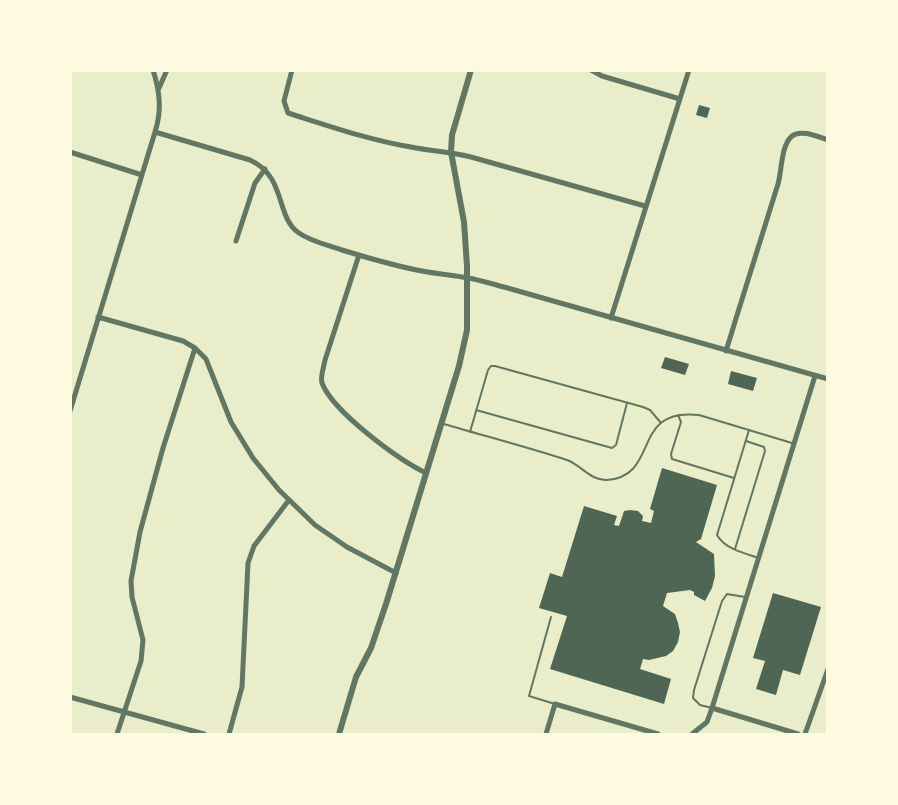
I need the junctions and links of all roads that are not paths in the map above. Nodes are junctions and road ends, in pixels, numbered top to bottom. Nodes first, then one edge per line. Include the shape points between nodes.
1 (153, 70) edge
2 (167, 70) edge
3 (292, 70) edge
4 (471, 70) edge
5 (591, 70) edge
6 (689, 70) edge
7 (159, 88) junction
8 (680, 99) junction
9 (155, 132) junction
10 (828, 140) edge
11 (70, 152) edge
12 (451, 152) junction
13 (265, 169) junction
14 (142, 175) junction
15 (645, 206) junction
16 (236, 241) dead end
17 (359, 255) junction
18 (467, 278) junction
19 (98, 318) junction
20 (611, 318) junction
21 (195, 348) junction
22 (726, 351) junction
23 (815, 376) junction
24 (828, 379) edge
25 (627, 402) junction
26 (71, 408) edge
27 (476, 410) junction
28 (678, 415) junction
29 (441, 423) junction
30 (660, 423) junction
31 (749, 430) junction
32 (470, 432) junction
33 (745, 441) junction
34 (794, 444) junction
35 (426, 473) junction
36 (734, 478) junction
37 (289, 500) junction
38 (735, 549) junction
39 (758, 558) junction
40 (396, 573) junction
41 (746, 597) junction
42 (551, 617) dead end
43 (828, 669) edge
44 (70, 697) edge
45 (555, 704) junction
46 (712, 708) junction
47 (124, 712) junction
48 (117, 735) edge
49 (204, 735) edge
50 (229, 735) edge
51 (339, 735) edge
52 (546, 735) edge
53 (658, 735) edge
54 (692, 735) edge
55 (798, 735) edge
56 (806, 735) edge

1 - 7 street
2 - 7 street
3 - 12 street via 284,101 288,113 411,147
4 - 12 street via 452,135
5 - 8 street
6 - 8 street
7 - 9 street via 160,113
8 - 15 street
9 - 13 street via 250,160
9 - 14 street
10 - 22 street via 798,133 787,144
11 - 14 street
12 - 15 street
12 - 18 street via 464,222
13 - 16 street via 255,183
13 - 17 street via 276,186 291,227 316,241
14 - 19 street
15 - 20 street
17 - 18 street
17 - 35 street via 325,360 322,384 339,407 384,448
18 - 20 street
18 - 29 street via 466,330
19 - 21 street via 183,341
19 - 26 street
20 - 22 street
21 - 37 street via 206,359 231,422
21 - 47 street via 138,542 131,581 143,640 141,662
22 - 23 street
23 - 24 street
23 - 34 street
25 - 27 lane via 491,366
25 - 27 lane via 612,448
25 - 30 lane via 650,410
27 - 32 lane
28 - 30 lane
28 - 31 lane via 699,415
28 - 36 lane via 681,422 672,459
29 - 32 lane
29 - 35 street
30 - 32 lane via 637,465 621,477 605,481 570,461
31 - 33 lane
31 - 34 lane
33 - 36 lane
33 - 38 lane via 761,445 765,451
34 - 39 street
35 - 40 street
36 - 38 lane via 717,535
37 - 40 street via 315,525 347,547
37 - 50 street via 254,546 248,563 243,676
38 - 39 lane
39 - 41 street
40 - 51 street via 371,648 356,676
41 - 46 street
41 - 46 lane via 727,594 722,601 694,690 693,698
42 - 45 lane via 529,696
43 - 56 street
44 - 47 street
45 - 52 street
45 - 53 street
46 - 54 street via 707,722
46 - 55 street
47 - 48 street
47 - 49 street

